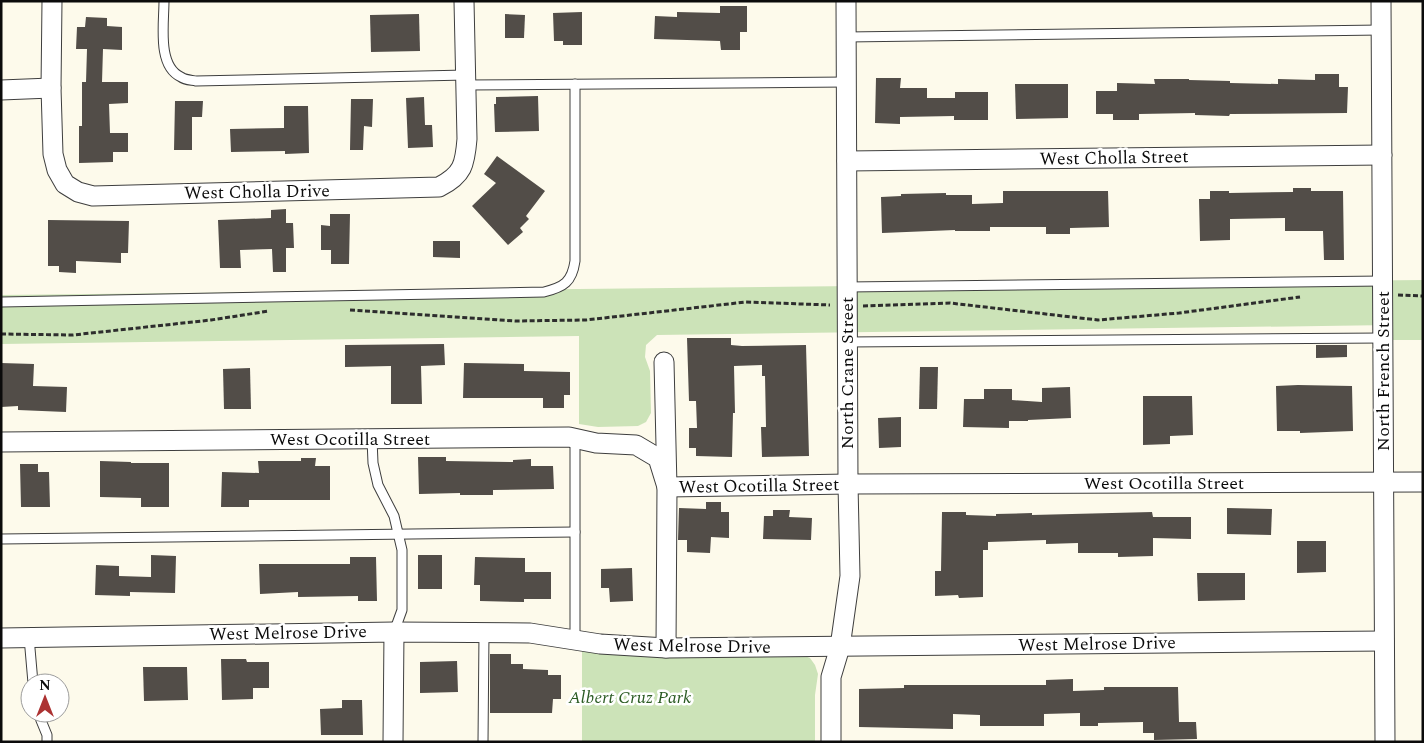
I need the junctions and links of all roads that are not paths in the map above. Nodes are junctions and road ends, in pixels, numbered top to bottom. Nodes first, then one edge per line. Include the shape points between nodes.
1 (52, 1) edge
2 (164, 1) edge
3 (464, 1) edge
4 (846, 1) edge
5 (1381, 1) edge
6 (1381, 30) junction
7 (846, 37) junction
8 (466, 80) junction
9 (846, 82) junction
10 (576, 84) junction
11 (51, 88) junction
12 (1, 90) edge
13 (1382, 155) junction
14 (847, 161) junction
15 (847, 287) junction
16 (1383, 288) junction
17 (1, 302) edge
18 (1383, 338) junction
19 (847, 342) junction
20 (664, 362) dead end
21 (575, 438) junction
22 (372, 439) junction
23 (1, 442) edge
24 (1423, 482) edge
25 (1384, 483) junction
26 (848, 484) junction
27 (667, 487) junction
28 (575, 532) junction
29 (399, 534) junction
30 (1, 539) edge
31 (394, 632) junction
32 (484, 632) junction
33 (1, 638) edge
34 (29, 638) junction
35 (575, 640) junction
36 (1384, 641) junction
37 (840, 647) junction
38 (666, 648) junction
39 (32, 673) edge
40 (42, 723) edge
41 (47, 742) edge
42 (394, 742) edge
43 (483, 742) edge
44 (831, 742) edge
45 (1385, 742) edge

1 - 11 street, West Cholla Drive
2 - 8 lane via 165,58 170,69 181,78 196,81
3 - 8 street, West Cholla Drive
4 - 7 street, North Crane Street
5 - 6 street, North French Street
6 - 7 lane
6 - 13 street, North French Street
7 - 9 street, North Crane Street
8 - 10 lane
8 - 11 street, West Cholla Drive via 465,157 461,170 452,181 439,187 93,196 65,184 57,170 53,154
9 - 10 lane
9 - 14 street, North Crane Street
10 - 17 lane via 575,261 573,274 557,289 544,292
11 - 12 street
13 - 14 street, West Cholla Street
13 - 16 street, North French Street
14 - 15 street, North Crane Street
15 - 16 lane
15 - 19 street, North Crane Street
16 - 18 street, North French Street
18 - 19 lane
18 - 25 street, North French Street
19 - 26 street, North Crane Street
20 - 27 street
21 - 22 street, West Ocotilla Street
21 - 27 street, West Ocotilla Street via 596,443 636,445 658,458
21 - 28 lane
22 - 23 street, West Ocotilla Street
22 - 29 lane via 378,485
24 - 25 street, West Ocotilla Street
25 - 26 street, West Ocotilla Street
25 - 36 street, North French Street
26 - 27 street, West Ocotilla Street
26 - 37 street, North Crane Street via 850,576
27 - 38 street
28 - 29 lane
28 - 35 lane
29 - 30 lane
29 - 31 lane via 402,610
31 - 32 street, West Melrose Drive
31 - 34 street, West Melrose Drive
31 - 42 street
32 - 35 street, West Melrose Drive via 530,633
32 - 43 lane
33 - 34 street, West Melrose Drive
34 - 39 lane
35 - 38 street, West Melrose Drive
36 - 37 street, West Melrose Drive
36 - 45 street, North French Street
37 - 38 street, West Melrose Drive
37 - 44 street, North Crane Street via 831,677
40 - 41 lane

